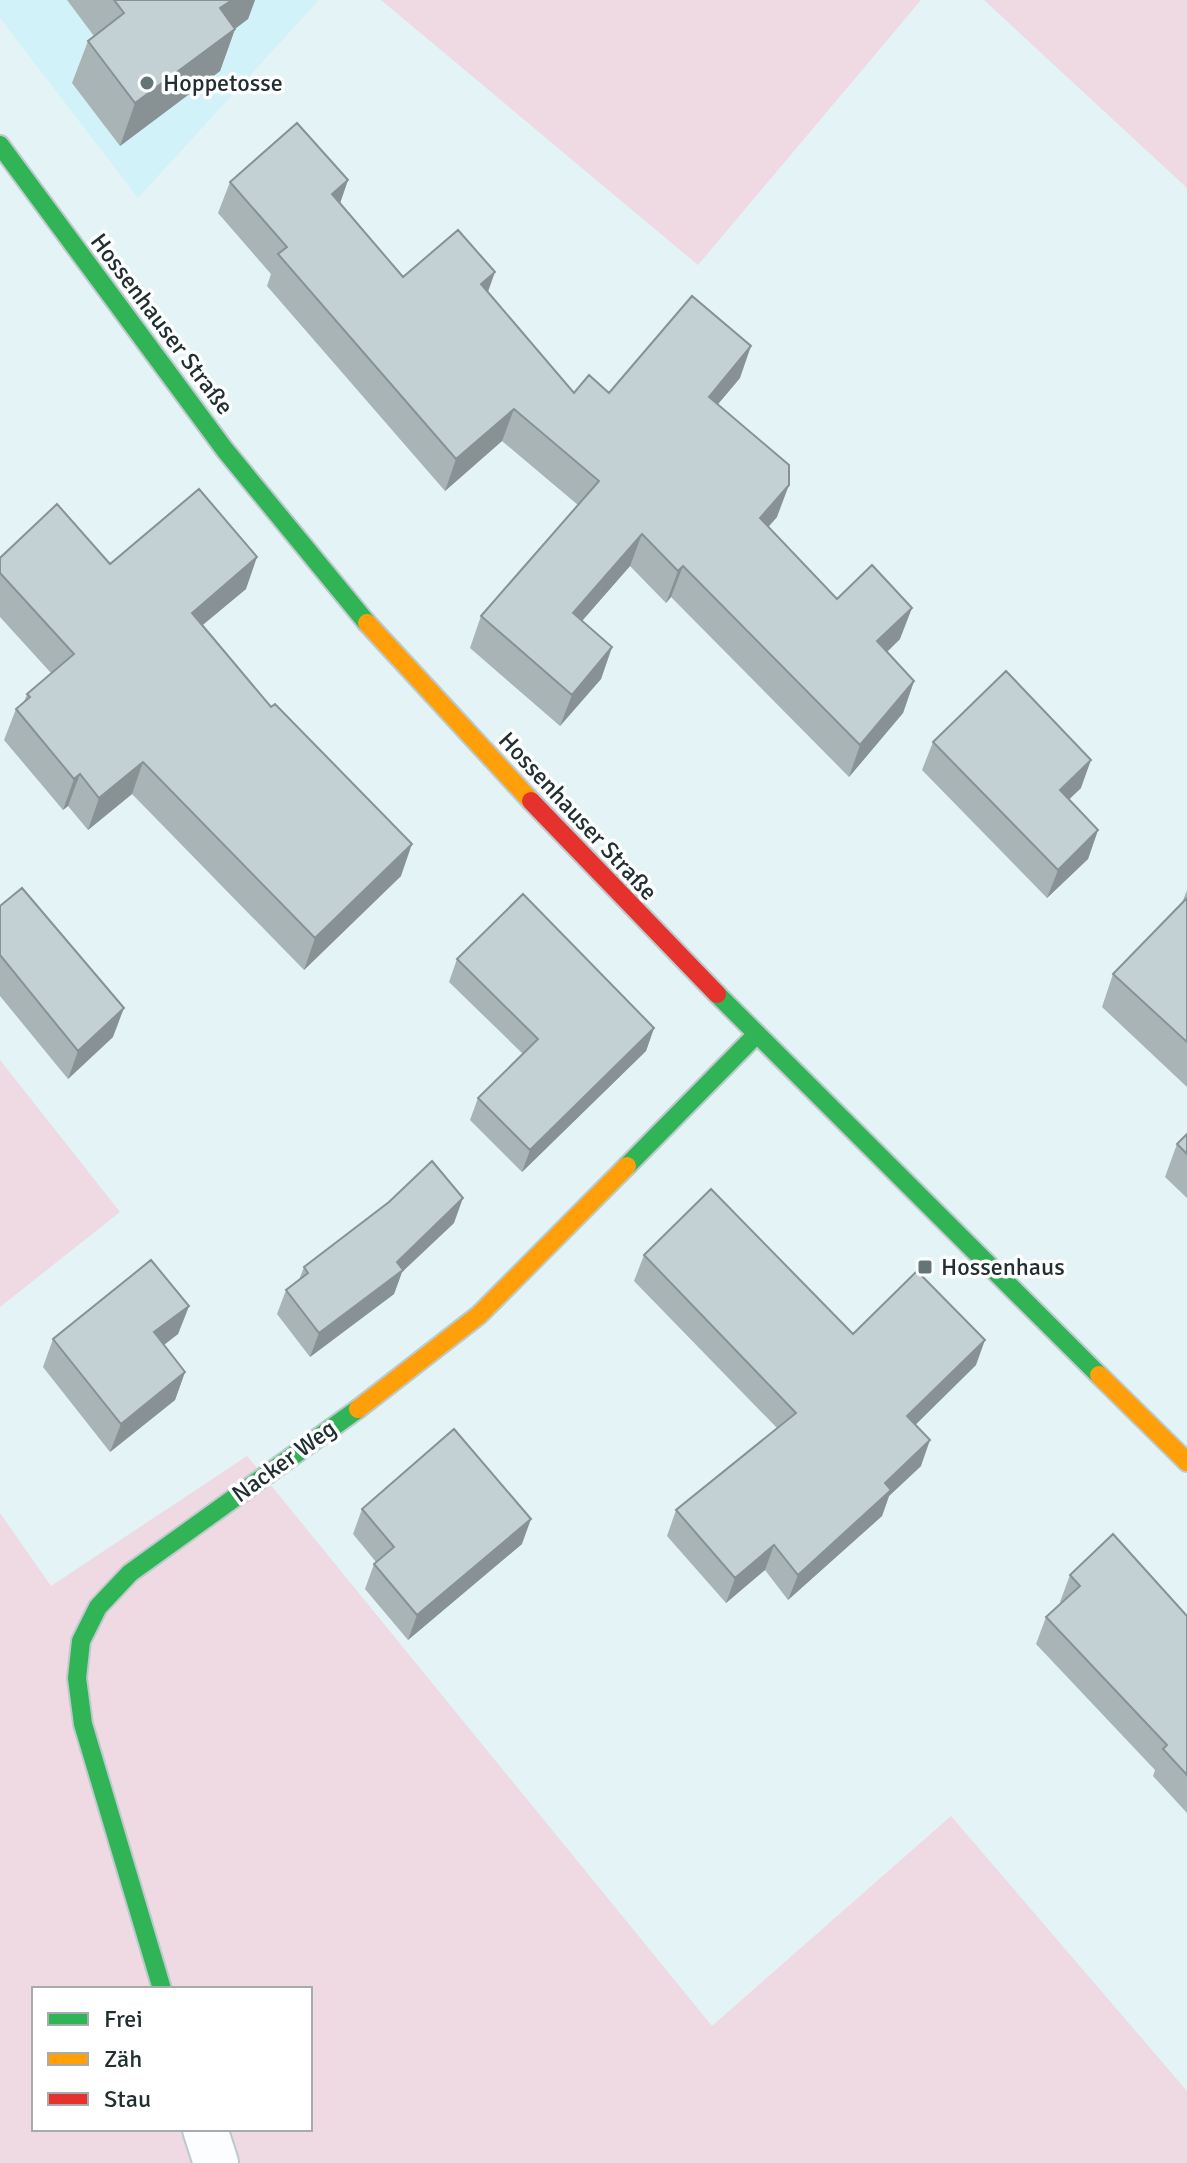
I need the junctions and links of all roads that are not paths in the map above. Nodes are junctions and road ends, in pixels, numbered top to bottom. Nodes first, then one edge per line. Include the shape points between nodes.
1 (0, 145) edge
2 (756, 1035) junction
3 (1187, 1462) edge
4 (161, 1987) edge
5 (206, 2131) edge
6 (216, 2163) edge

1 - 2 street, Hossenhauser Straße via 170,378 368,623 536,809
2 - 3 street, Hossenhauser Straße
2 - 4 street, Nacker Weg via 479,1315 130,1573 84,1624 76,1654 83,1724
5 - 6 street

